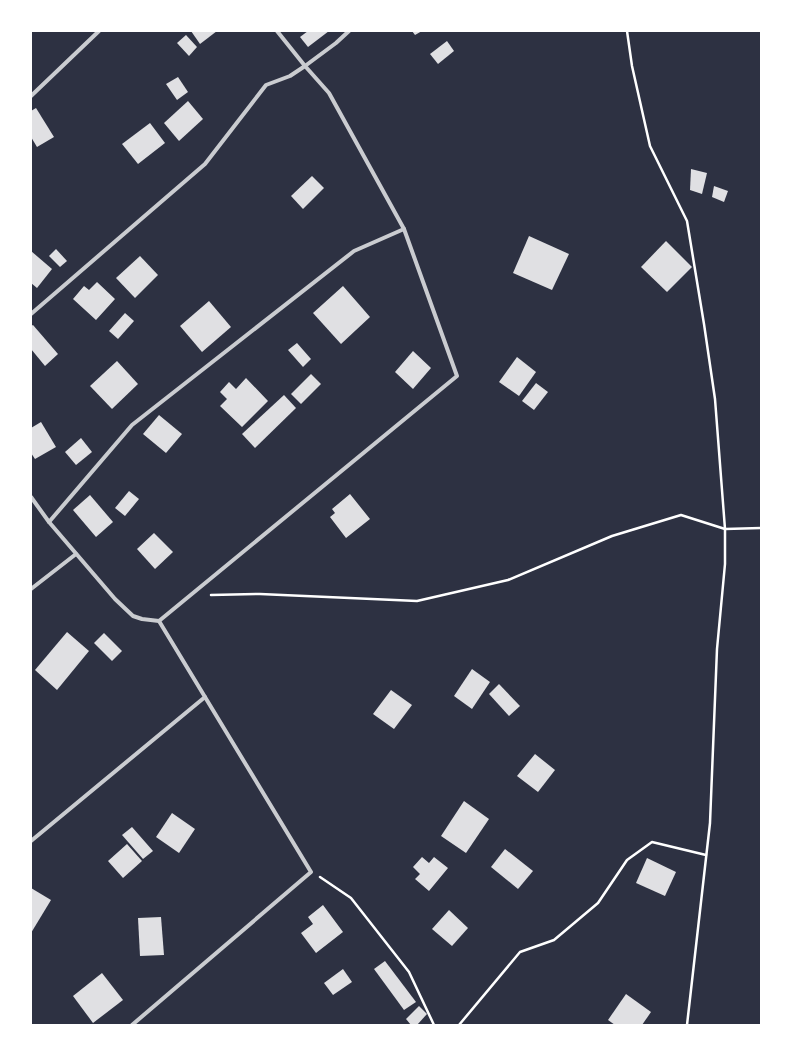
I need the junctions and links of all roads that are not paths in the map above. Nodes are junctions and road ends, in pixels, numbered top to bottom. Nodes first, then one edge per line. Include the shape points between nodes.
1 (99, 31) edge
2 (277, 31) edge
3 (349, 31) edge
4 (305, 66) junction
5 (31, 96) edge
6 (404, 229) junction
7 (31, 314) edge
8 (31, 497) edge
9 (49, 522) junction
10 (76, 554) junction
11 (31, 589) edge
12 (159, 621) junction
13 (205, 697) junction
14 (31, 841) edge
15 (132, 1025) edge

1 - 5 street
2 - 4 street
3 - 4 street
4 - 6 street via 329,93
4 - 7 street via 290,76 266,85 205,164
6 - 9 street via 354,251 132,425
6 - 12 street via 457,376
8 - 9 street
9 - 10 street
10 - 11 street
10 - 12 street via 132,616
12 - 13 street
13 - 14 street
13 - 15 street via 311,872

